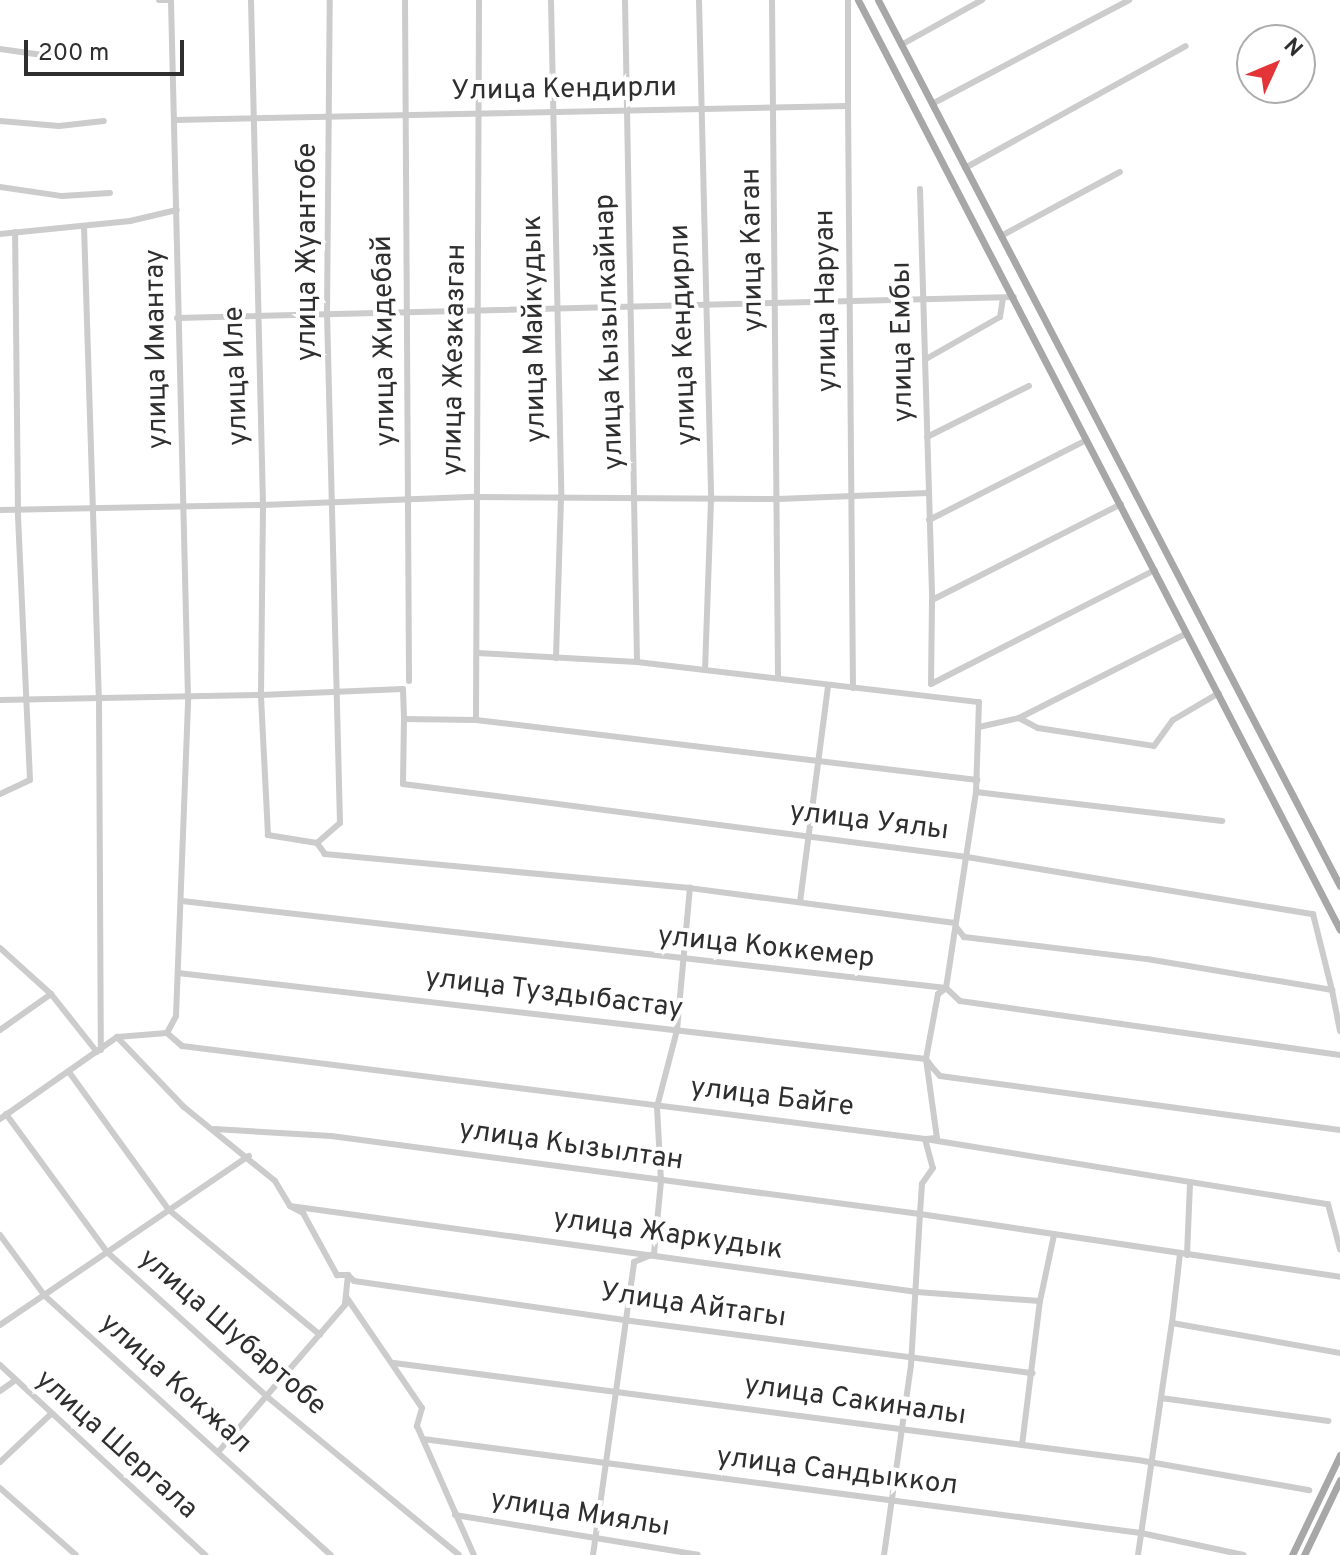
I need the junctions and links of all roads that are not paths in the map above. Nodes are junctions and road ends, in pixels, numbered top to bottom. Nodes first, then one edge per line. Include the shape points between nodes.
1 (159, 0) edge
2 (171, 0) edge
3 (251, 0) edge
4 (330, 0) edge
5 (405, 0) edge
6 (479, 0) edge
7 (551, 0) edge
8 (625, 0) edge
9 (699, 0) edge
10 (772, 0) edge
11 (848, 0) edge
12 (858, 0) edge
13 (878, 0) edge
14 (982, 0) edge
15 (1129, 0) edge
16 (901, 45) junction
17 (1186, 46) dead end
18 (0, 49) edge
19 (63, 58) dead end
20 (932, 104) junction
21 (848, 106) junction
22 (555, 110) junction
23 (699, 110) junction
24 (771, 110) junction
25 (625, 111) junction
26 (479, 113) junction
27 (404, 115) junction
28 (330, 116) junction
29 (254, 119) junction
30 (174, 120) junction
31 (0, 121) edge
32 (104, 121) dead end
33 (965, 168) junction
34 (1120, 172) dead end
35 (0, 187) edge
36 (920, 189) dead end
37 (110, 193) dead end
38 (978, 193) junction
39 (964, 200) junction
40 (177, 210) junction
41 (84, 226) junction
42 (15, 232) junction
43 (0, 234) edge
44 (1001, 236) junction
45 (1015, 297) junction
46 (1003, 298) junction
47 (847, 299) junction
48 (925, 299) junction
49 (705, 302) junction
50 (777, 302) junction
51 (632, 304) junction
52 (554, 307) junction
53 (480, 309) junction
54 (407, 311) junction
55 (256, 314) junction
56 (327, 314) junction
57 (177, 318) junction
58 (926, 359) junction
59 (1029, 386) dead end
60 (927, 437) junction
61 (1087, 440) junction
62 (928, 493) junction
63 (852, 495) junction
64 (475, 497) junction
65 (561, 498) junction
66 (638, 499) junction
67 (711, 499) junction
68 (778, 499) junction
69 (410, 501) junction
70 (335, 504) junction
71 (1121, 504) junction
72 (263, 505) junction
73 (183, 507) junction
74 (91, 509) junction
75 (0, 510) edge
76 (18, 511) junction
77 (929, 520) junction
78 (1155, 570) junction
79 (932, 600) junction
80 (1187, 633) junction
81 (477, 653) junction
82 (556, 658) junction
83 (637, 662) junction
84 (705, 670) junction
85 (778, 678) junction
86 (409, 681) dead end
87 (931, 684) junction
88 (828, 685) junction
89 (853, 688) junction
90 (339, 689) junction
91 (1219, 693) junction
92 (261, 695) junction
93 (927, 695) junction
94 (188, 697) junction
95 (99, 698) junction
96 (0, 700) edge
97 (26, 700) junction
98 (1019, 718) junction
99 (1253, 718) junction
100 (404, 719) junction
101 (476, 720) junction
102 (1237, 726) junction
103 (979, 727) junction
104 (819, 761) junction
105 (977, 780) junction
106 (976, 792) junction
107 (0, 794) edge
108 (1222, 821) dead end
109 (810, 836) junction
110 (317, 843) junction
111 (967, 857) junction
112 (1340, 886) edge
113 (690, 888) junction
114 (182, 901) junction
115 (800, 902) junction
116 (955, 923) junction
117 (1340, 930) edge
118 (0, 948) edge
119 (684, 962) junction
120 (178, 973) junction
121 (946, 988) junction
122 (1332, 990) junction
123 (51, 994) junction
124 (0, 1030) edge
125 (677, 1030) junction
126 (1340, 1031) edge
127 (167, 1033) junction
128 (117, 1037) junction
129 (99, 1051) junction
130 (1340, 1055) edge
131 (926, 1059) junction
132 (69, 1072) junction
133 (657, 1107) junction
134 (3, 1117) edge
135 (214, 1129) junction
136 (1340, 1130) edge
137 (925, 1139) junction
138 (249, 1156) junction
139 (661, 1181) junction
140 (1190, 1182) junction
141 (290, 1206) junction
142 (169, 1210) junction
143 (920, 1214) junction
144 (0, 1235) edge
145 (1054, 1235) junction
146 (1340, 1249) edge
147 (107, 1252) junction
148 (654, 1254) junction
149 (1184, 1254) junction
150 (348, 1275) junction
151 (1340, 1277) edge
152 (917, 1292) junction
153 (45, 1296) junction
154 (347, 1298) junction
155 (1040, 1301) junction
156 (626, 1320) junction
157 (1172, 1323) junction
158 (0, 1325) edge
159 (320, 1335) junction
160 (1340, 1353) edge
161 (912, 1359) junction
162 (394, 1363) junction
163 (0, 1365) edge
164 (1033, 1373) junction
165 (13, 1382) junction
166 (616, 1390) junction
167 (0, 1391) edge
168 (265, 1395) junction
169 (1161, 1398) junction
170 (51, 1414) junction
171 (1328, 1421) dead end
172 (902, 1430) junction
173 (423, 1439) junction
174 (1022, 1445) junction
175 (218, 1452) junction
176 (1340, 1455) edge
177 (0, 1462) edge
178 (606, 1464) junction
179 (1151, 1464) junction
180 (1340, 1480) edge
181 (0, 1488) edge
182 (1309, 1490) dead end
183 (892, 1502) junction
184 (1313, 1511) junction
185 (1324, 1514) junction
186 (455, 1515) junction
187 (1141, 1533) junction
188 (595, 1541) junction
189 (76, 1555) edge
190 (205, 1555) edge
191 (331, 1555) edge
192 (459, 1555) edge
193 (474, 1555) edge
194 (593, 1555) edge
195 (698, 1555) edge
196 (884, 1555) edge
197 (1138, 1555) edge
198 (1244, 1555) edge
199 (1292, 1555) edge
200 (1304, 1555) edge

1 - 2 street
2 - 30 street, улица Имантау
3 - 29 street, улица Иле
4 - 28 street, улица Жуантобе
5 - 27 street, улица Жидебай
6 - 26 street, улица Жезказган
7 - 22 street, улица Майкудык
8 - 25 street, улица Кызылкайнар
9 - 23 street, улица Кендирли
10 - 24 street, улица Каган
11 - 21 street
12 - 39 main road
13 - 16 main road
14 - 16 street
15 - 20 street
16 - 20 main road
17 - 33 street
18 - 19 street
20 - 33 main road
21 - 24 street, Улица Кендирли
21 - 47 street, улица Наруан
22 - 25 street, Улица Кендирли
22 - 26 street, Улица Кендирли
22 - 52 street, улица Майкудык
23 - 24 street, Улица Кендирли
23 - 25 street, Улица Кендирли
23 - 49 street, улица Кендирли
24 - 50 street, улица Каган
25 - 51 street, улица Кызылкайнар
26 - 27 street, Улица Кендирли
26 - 53 street, улица Жезказган
27 - 28 street, Улица Кендирли
27 - 54 street, улица Жидебай
28 - 29 street, Улица Кендирли
28 - 56 street, улица Жуантобе
29 - 30 street, Улица Кендирли
29 - 55 street, улица Иле
30 - 40 street, улица Имантау
31 - 32 street via 59,126
33 - 38 main road
34 - 44 street
35 - 37 street via 62,196
36 - 48 street, улица Ембы
38 - 39 main road
38 - 44 main road
39 - 45 main road
40 - 41 street
40 - 57 street, улица Имантау
41 - 42 street
41 - 74 street
42 - 43 street
42 - 76 street
44 - 99 main road
45 - 46 street
45 - 61 main road
46 - 48 street
46 - 58 street via 1000,317
47 - 48 street
47 - 50 street
47 - 63 street, улица Наруан
48 - 58 street, улица Ембы
49 - 50 street
49 - 51 street
49 - 67 street, улица Кендирли
50 - 68 street, улица Каган
51 - 52 street
51 - 66 street, улица Кызылкайнар
52 - 53 street
52 - 65 street, улица Майкудык
53 - 54 street
53 - 64 street, улица Жезказган
54 - 56 street
54 - 69 street, улица Жидебай
55 - 56 street
55 - 57 street
55 - 72 street, улица Иле
56 - 70 street, улица Жуантобе
57 - 73 street, улица Имантау
58 - 60 street, улица Ембы
59 - 60 street
60 - 62 street, улица Ембы
61 - 71 main road
61 - 77 street
62 - 63 street
62 - 77 street, улица Ембы
63 - 68 street
63 - 89 street, улица Наруан
64 - 65 street
64 - 69 street
64 - 81 street, улица Жезказган
65 - 66 street
65 - 82 street, улица Майкудык
66 - 67 street
66 - 83 street, улица Кызылкайнар
67 - 68 street
67 - 84 street, улица Кендирли
68 - 85 street, улица Каган
69 - 70 street
69 - 86 street, улица Жидебай
70 - 72 street
70 - 90 street
71 - 78 main road
71 - 79 street
72 - 73 street
72 - 92 street, улица Иле
73 - 74 street
73 - 94 street, улица Имантау
74 - 76 street
74 - 95 street
75 - 76 street
76 - 97 street
77 - 79 street, улица Ембы
78 - 80 main road
78 - 87 street
79 - 87 street, улица Ембы
80 - 91 main road
80 - 98 street
81 - 82 street
81 - 101 street, улица Жезказган
82 - 83 street
83 - 84 street
84 - 85 street
85 - 88 street
87 - 93 street, улица Ембы
88 - 89 street
88 - 104 street
89 - 93 street
90 - 92 street
90 - 100 street via 403,689
90 - 110 street via 340,823
91 - 98 street via 1173,720 1154,746 1038,728
91 - 102 main road
92 - 94 street
92 - 110 street via 268,835
93 - 103 street via 979,702
94 - 95 street
94 - 114 street, улица Имантау
95 - 97 street
95 - 129 street
96 - 97 street
97 - 107 street via 30,780
98 - 103 street
99 - 102 main road
99 - 112 main road
100 - 101 street
100 - 109 street, улица Уялы via 403,784
101 - 104 street
102 - 117 main road
103 - 105 street
104 - 105 street
104 - 109 street
105 - 106 street
106 - 108 street
106 - 111 street
109 - 111 street, улица Уялы
109 - 115 street
110 - 113 street via 325,854
111 - 116 street
111 - 122 street, улица Уялы via 1313,914
113 - 115 street
113 - 119 street
114 - 119 street, улица Коккемер
114 - 120 street, улица Имантау
115 - 116 street
116 - 121 street
116 - 122 street via 964,937 1147,959
118 - 123 street
119 - 121 street, улица Коккемер
119 - 125 street
120 - 125 street, улица Туздыбастау
120 - 127 street, улица Имантау via 176,1016
121 - 130 street, улица Коккемер via 960,1001
121 - 131 street via 938,994
122 - 126 street
123 - 124 street
123 - 129 street
125 - 131 street, улица Туздыбастау
125 - 133 street
127 - 128 street
127 - 133 street, улица Байге via 182,1046
128 - 129 street
128 - 135 street, Улица Айтагы via 184,1107
129 - 132 street
131 - 136 street, улица Туздыбастау via 940,1076
131 - 137 street via 937,1138
132 - 134 street
132 - 142 street
133 - 137 street, улица Байге
133 - 139 street
134 - 147 street, улица Шубартобе
135 - 138 street, Улица Айтагы
135 - 139 street, улица Кызылтан via 331,1136
137 - 140 street, улица Байге
137 - 143 street via 933,1168 922,1184
138 - 141 street, Улица Айтагы via 275,1181
138 - 142 street
139 - 143 street, улица Кызылтан
139 - 148 street
140 - 146 street, улица Байге via 1328,1204
140 - 149 street
141 - 148 street, улица Жаркудык
141 - 150 street, Улица Айтагы via 303,1213 337,1275
142 - 147 street
142 - 159 street
143 - 145 street, улица Кызылтан
143 - 152 street
144 - 153 street, улица Кокжал
145 - 149 street, улица Кызылтан
145 - 155 street
147 - 153 street
147 - 168 street, улица Шубартобе
148 - 152 street, улица Жаркудык
148 - 156 street via 634,1262
149 - 151 street, улица Кызылтан
149 - 157 street
150 - 154 street
150 - 156 street, Улица Айтагы via 354,1281
152 - 155 street, улица Жаркудык
152 - 161 street
153 - 158 street
153 - 175 street, улица Кокжал
154 - 159 street
154 - 162 street
155 - 164 street
156 - 161 street, Улица Айтагы
156 - 166 street
157 - 160 street
157 - 169 street
159 - 168 street
161 - 164 street, Улица Айтагы
161 - 172 street
162 - 166 street, улица Сакиналы
162 - 173 street via 422,1408 417,1426
163 - 165 street, улица Шергала
164 - 174 street
165 - 167 street
165 - 170 street, улица Шергала
166 - 172 street, улица Сакиналы
166 - 178 street
168 - 175 street
168 - 192 street, улица Шубартобе
169 - 171 street
169 - 179 street
170 - 177 street
170 - 190 street, улица Шергала
172 - 174 street, улица Сакиналы
172 - 183 street
173 - 178 street, улица Сандыккол
173 - 186 street
174 - 179 street, улица Сакиналы
175 - 191 street, улица Кокжал
176 - 184 main road
178 - 183 street, улица Сандыккол
178 - 188 street
179 - 182 street, улица Сакиналы
179 - 187 street
180 - 185 main road
181 - 189 street
183 - 187 street, улица Сандыккол
183 - 196 street
184 - 185 street
184 - 199 main road
185 - 200 main road
186 - 188 street, улица Миялы
186 - 193 street
187 - 197 street
187 - 198 street, улица Сандыккол
188 - 194 street
188 - 195 street, улица Миялы

